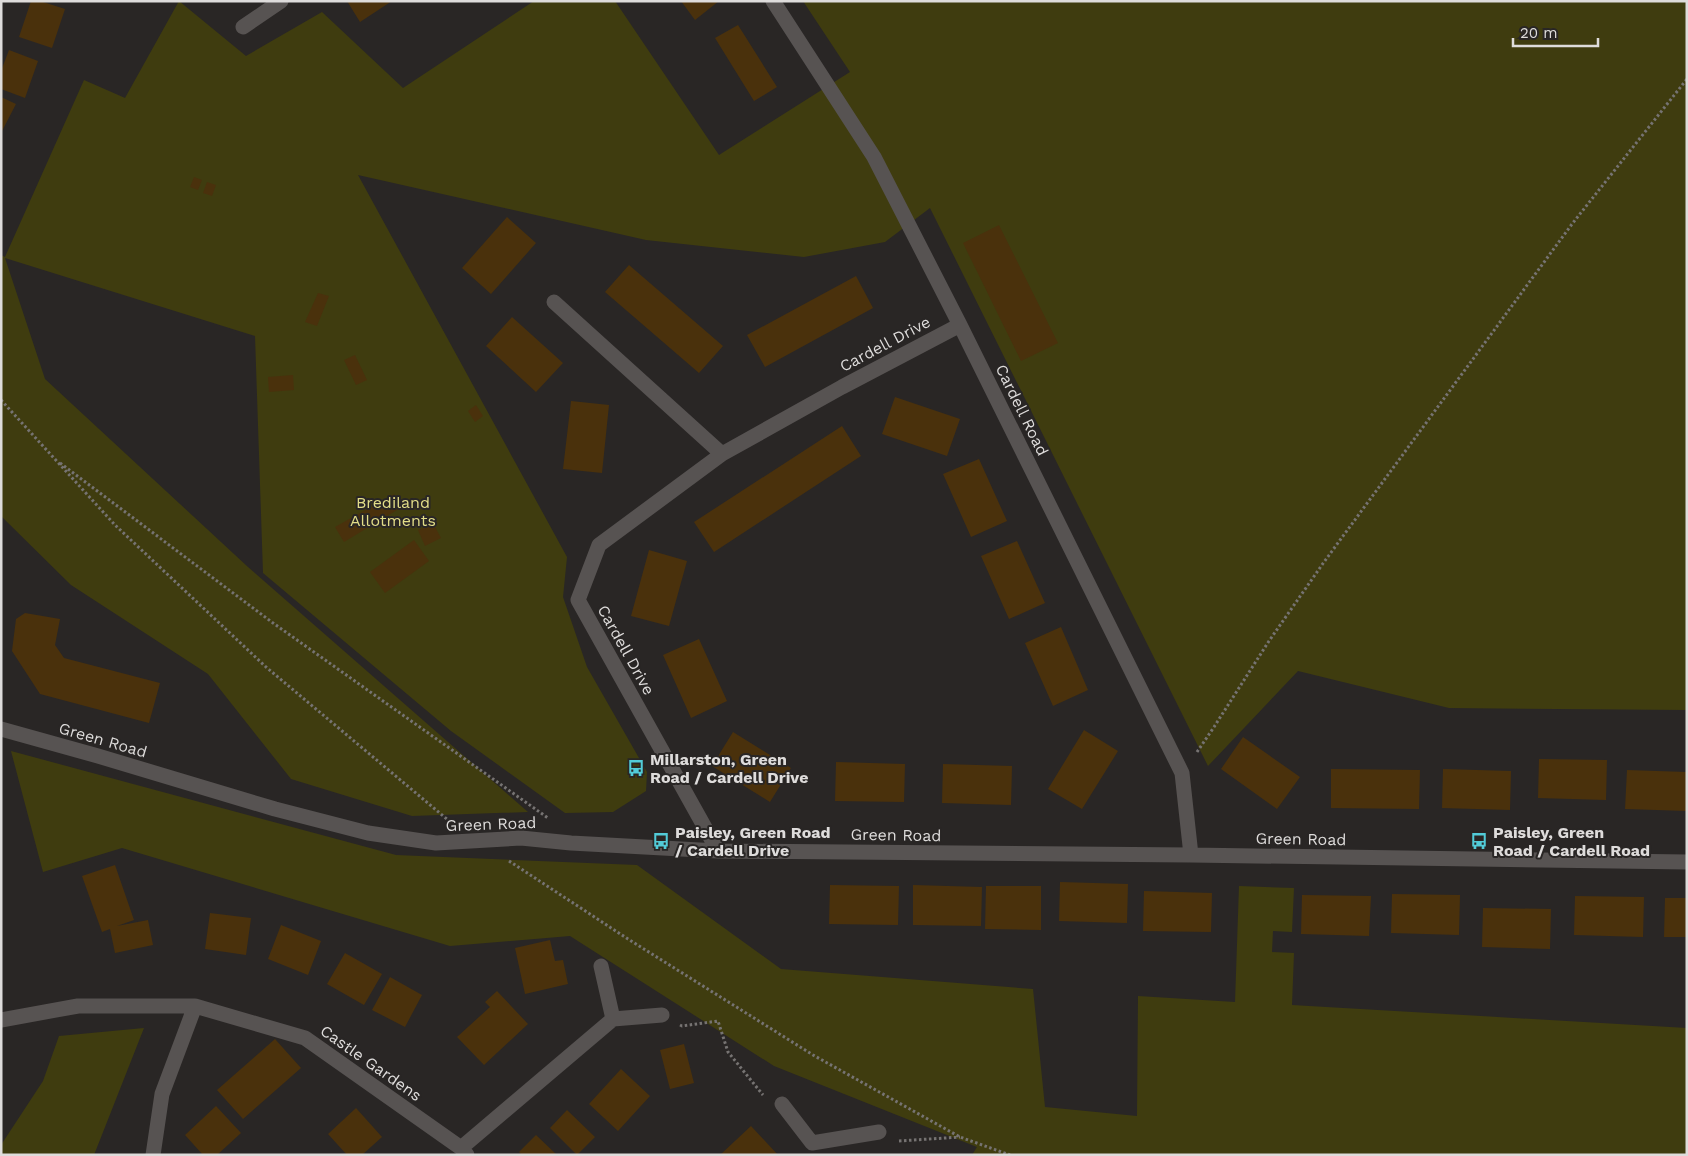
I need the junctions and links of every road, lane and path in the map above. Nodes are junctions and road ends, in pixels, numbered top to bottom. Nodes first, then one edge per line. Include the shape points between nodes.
1 (282, 1) edge
2 (773, 1) edge
3 (243, 27) dead end
4 (1687, 79) edge
5 (554, 302) dead end
6 (960, 325) junction
7 (1, 400) edge
8 (722, 454) junction
9 (52, 457) junction
10 (1, 729) edge
11 (1182, 773) junction
12 (454, 825) dead end
13 (571, 842) junction
14 (718, 851) junction
15 (1191, 855) junction
16 (504, 858) dead end
17 (1687, 862) edge
18 (601, 966) dead end
19 (195, 1006) junction
20 (662, 1015) joint
21 (613, 1019) junction
22 (1, 1020) edge
23 (782, 1104) joint
24 (879, 1132) joint
25 (960, 1137) junction
26 (810, 1149) edge
27 (464, 1151) edge
28 (153, 1155) edge
29 (1010, 1155) edge

1 - 3 street
2 - 6 street, Cardell Road via 874,157
4 - 11 path via 1572,224 1324,562
5 - 8 street
6 - 8 street, Cardell Drive
6 - 11 street, Cardell Road
7 - 9 path
8 - 14 street, Cardell Drive via 598,544 578,600
9 - 12 path via 115,524 266,667
9 - 13 path via 273,623 550,819
10 - 13 street, Green Road via 275,809 368,832 436,843 521,838
11 - 15 street, Cardell Road
13 - 14 street, Green Road
14 - 15 street, Green Road
15 - 17 street, Green Road
16 - 25 path via 813,1055
18 - 21 street
19 - 22 street, Castle Gardens via 78,1006
19 - 27 street, Castle Gardens via 304,1038
19 - 28 street via 162,1094
20 - 21 street
20 - 23 path via 682,1026 718,1021 728,1052 776,1111
21 - 27 street, Castle Gardens
23 - 26 street
24 - 25 path via 890,1141
24 - 26 street
25 - 29 path

